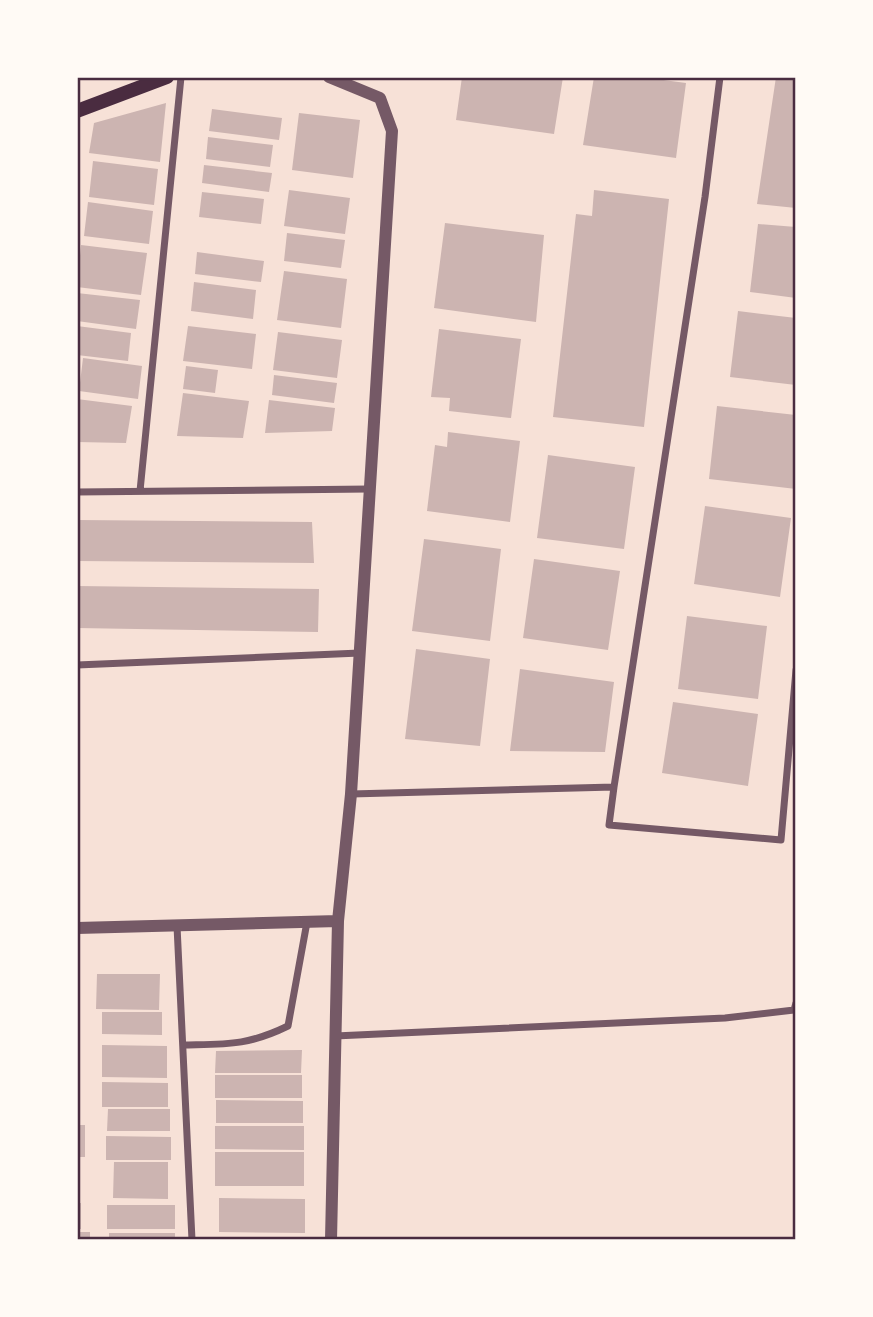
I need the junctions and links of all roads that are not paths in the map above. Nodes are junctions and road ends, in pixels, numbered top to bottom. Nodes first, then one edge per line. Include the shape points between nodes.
1 (167, 77) edge
2 (181, 77) edge
3 (329, 77) edge
4 (720, 77) edge
5 (77, 111) edge
6 (369, 489) junction
7 (140, 491) junction
8 (77, 492) edge
9 (360, 653) junction
10 (77, 665) edge
11 (796, 670) edge
12 (614, 788) junction
13 (351, 794) junction
14 (338, 921) junction
15 (307, 922) junction
16 (177, 926) junction
17 (77, 928) edge
18 (796, 1003) edge
19 (335, 1036) junction
20 (183, 1045) junction
21 (192, 1240) edge
22 (331, 1240) edge

1 - 5 main road
2 - 7 street
3 - 6 street via 380,98 392,131
4 - 12 street
6 - 7 street
6 - 9 street
7 - 8 street
9 - 10 street
9 - 13 street
11 - 12 street via 781,840 609,825
12 - 13 street
13 - 14 street
14 - 15 street
14 - 19 street
15 - 16 street
15 - 20 street via 288,1026 240,1044
16 - 17 street
16 - 20 street
18 - 19 street via 794,1010 725,1018
19 - 22 street
20 - 21 street

